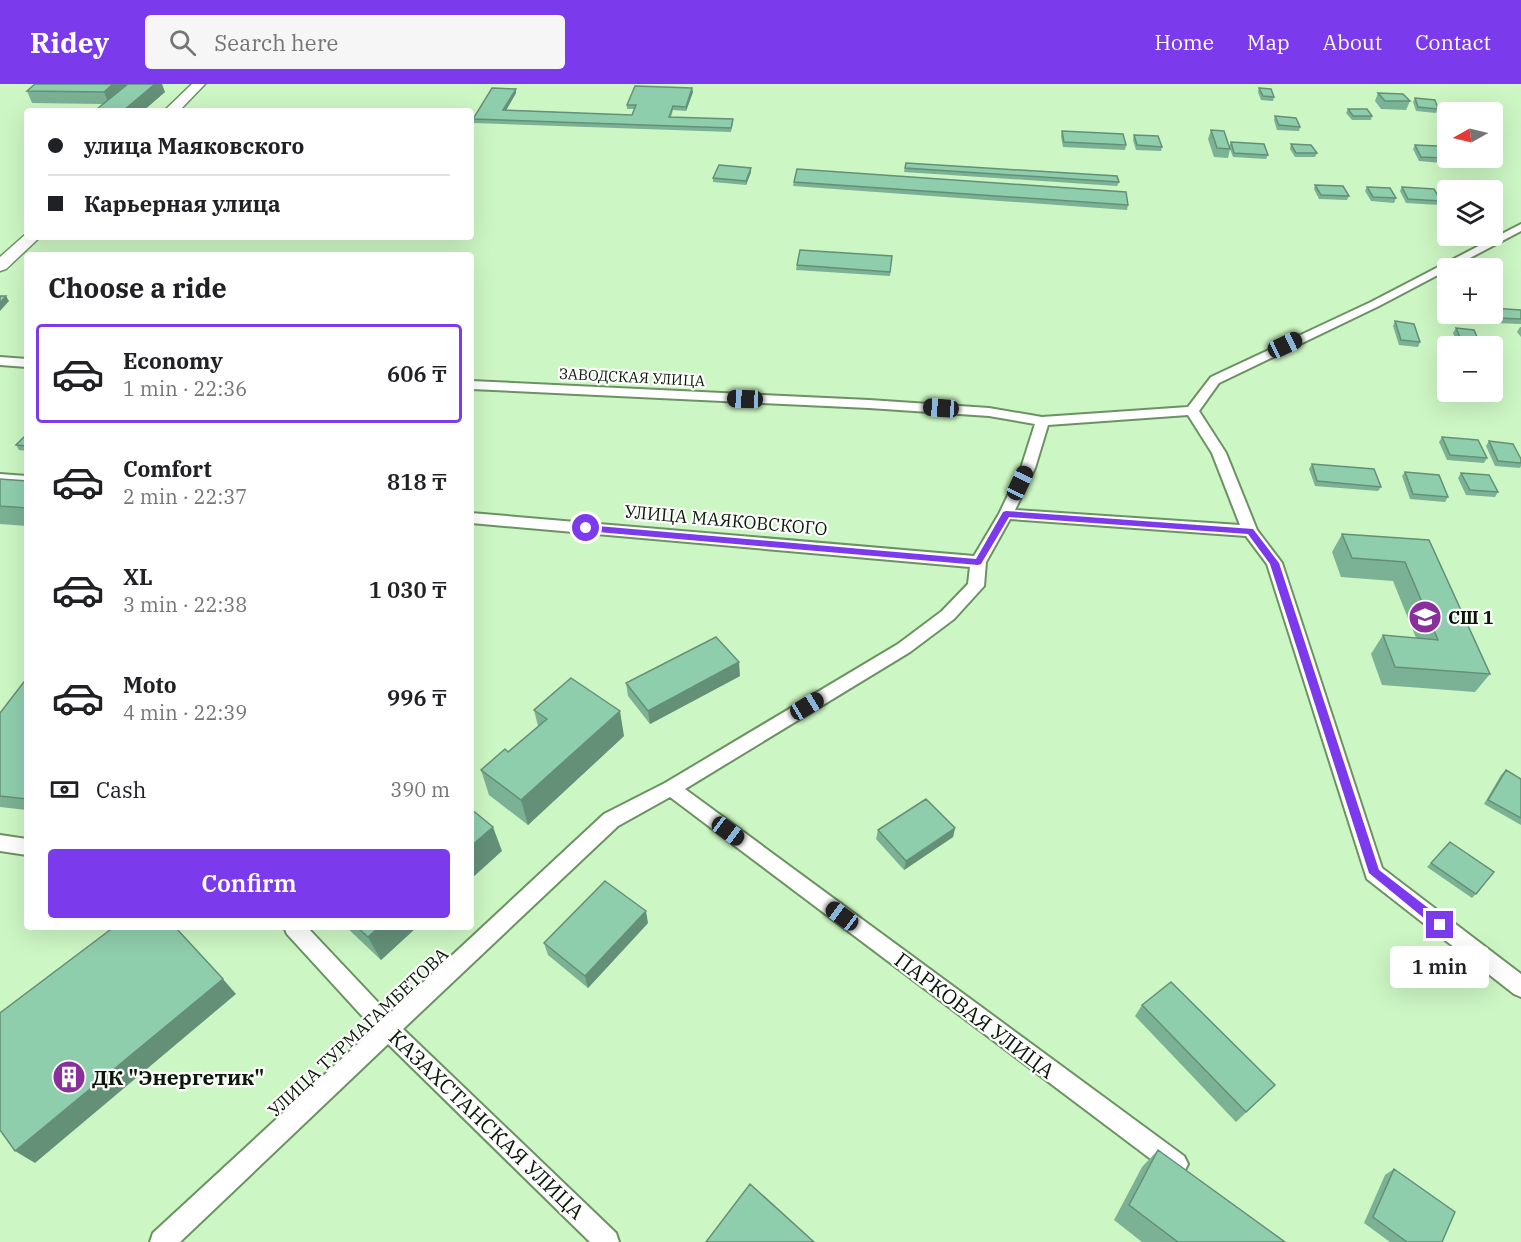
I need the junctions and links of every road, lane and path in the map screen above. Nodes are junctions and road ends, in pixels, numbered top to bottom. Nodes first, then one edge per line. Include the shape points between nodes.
1 (199, 84) edge
2 (174, 108) edge
3 (1521, 227) edge
4 (29, 240) edge
5 (0, 266) edge
6 (0, 362) edge
7 (24, 363) edge
8 (474, 385) edge
9 (1191, 411) junction
10 (1042, 421) junction
11 (0, 478) edge
12 (24, 480) edge
13 (1006, 514) junction
14 (474, 518) edge
15 (1250, 531) junction
16 (978, 562) junction
17 (671, 788) junction
18 (0, 843) edge
19 (24, 847) edge
20 (297, 930) edge
21 (1521, 987) edge
22 (389, 1030) junction
23 (1194, 1178) edge
24 (162, 1242) edge
25 (607, 1242) edge

1 - 2 main road
3 - 9 street via 1375,304 1215,380
4 - 5 main road
6 - 7 street
8 - 10 street, ЗАВОДСКАЯ УЛИЦА via 869,404 989,412
9 - 10 street
9 - 15 street via 1219,453
10 - 13 street, УЛИЦА ТУРМАГАМБЕТОВА via 1028,468
11 - 12 street
13 - 15 street
13 - 16 street, УЛИЦА ТУРМАГАМБЕТОВА
14 - 16 street, УЛИЦА МАЯКОВСКОГО
15 - 21 street via 1274,563 1374,873
16 - 17 street, УЛИЦА ТУРМАГАМБЕТОВА via 976,586 948,615 904,648
17 - 22 street, УЛИЦА ТУРМАГАМБЕТОВА via 611,820
17 - 23 street, ПАРКОВАЯ УЛИЦА
18 - 19 street
20 - 22 street, КАЗАХСТАНСКАЯ УЛИЦА
22 - 24 street, УЛИЦА ТУРМАГАМБЕТОВА
22 - 25 street, КАЗАХСТАНСКАЯ УЛИЦА

